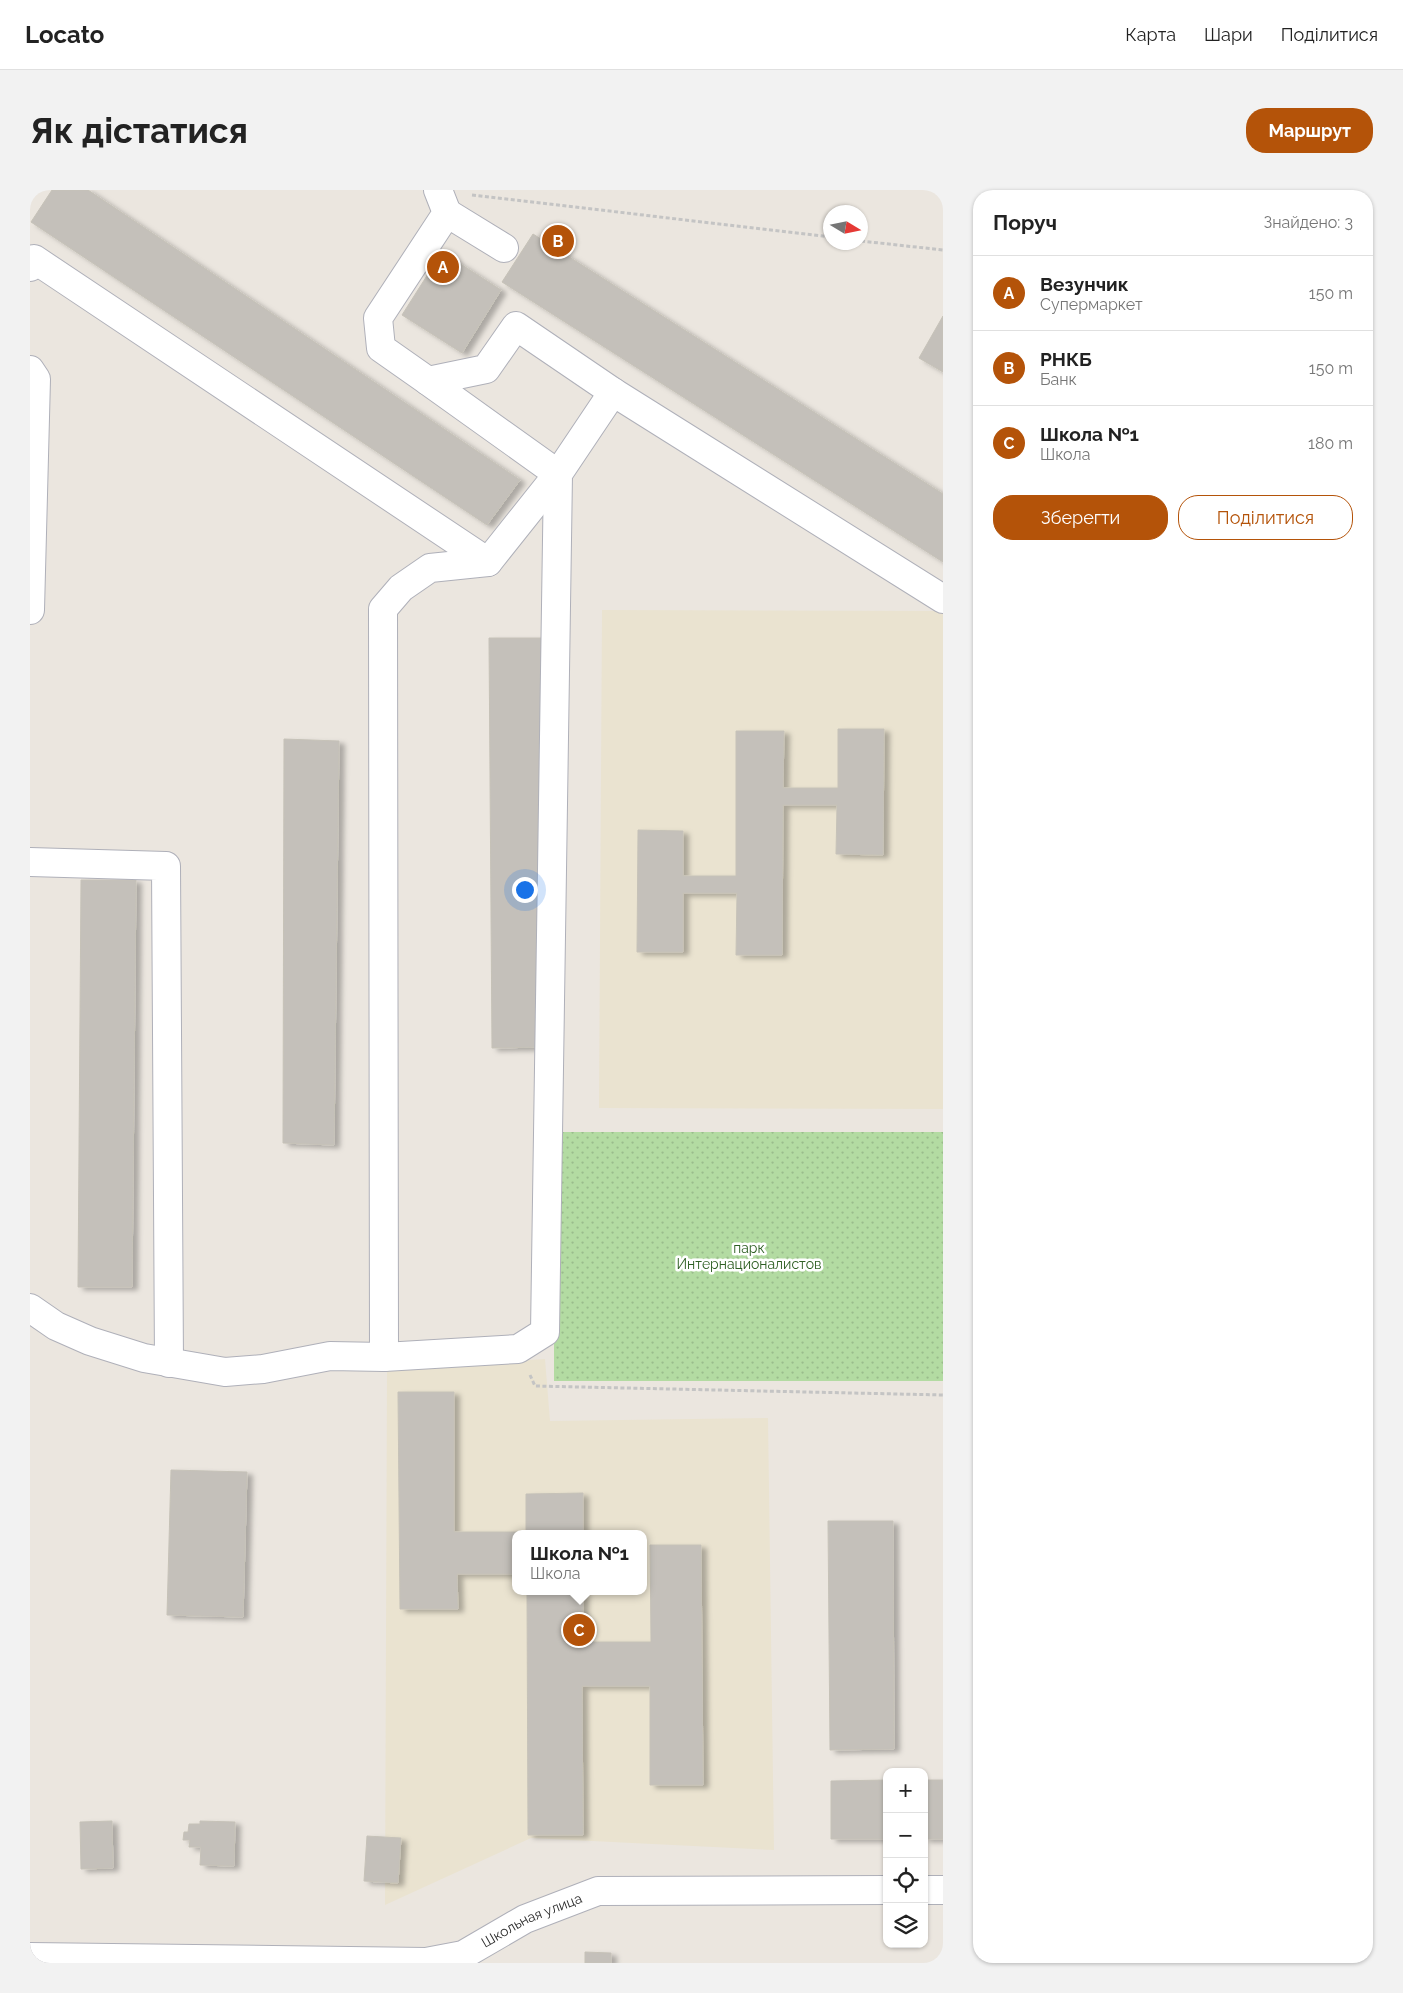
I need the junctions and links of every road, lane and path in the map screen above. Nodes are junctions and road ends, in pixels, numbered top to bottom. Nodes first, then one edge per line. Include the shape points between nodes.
1 (441, 198) edge
2 (823, 236) edge
3 (868, 242) edge
4 (504, 248) dead end
5 (943, 250) edge
6 (30, 267) edge
7 (32, 376) edge
8 (428, 381) junction
9 (613, 392) junction
10 (558, 474) junction
11 (488, 562) junction
12 (943, 599) edge
13 (30, 610) edge
14 (30, 862) edge
15 (30, 1308) edge
16 (518, 1349) junction
17 (384, 1357) junction
18 (169, 1363) junction
19 (943, 1395) edge
20 (883, 1890) edge
21 (928, 1890) edge
22 (943, 1890) edge
23 (30, 1957) edge
24 (472, 1957) edge

1 - 2 path
1 - 4 street
1 - 8 street via 378,318 380,348
3 - 5 path
6 - 11 street via 34,259
7 - 13 street
8 - 9 street via 486,369 516,326
8 - 10 street
9 - 10 street
9 - 12 street
10 - 11 street
10 - 16 street via 545,1332
11 - 17 street via 430,568 400,588 383,609
14 - 18 street via 166,866
15 - 18 street via 56,1326 90,1341
16 - 17 street
16 - 19 path via 535,1386
17 - 18 street via 330,1356 225,1372
20 - 24 street, Школьная улица via 598,1891 525,1920
21 - 22 street
23 - 24 street, Школьная улица via 426,1962 463,1955

